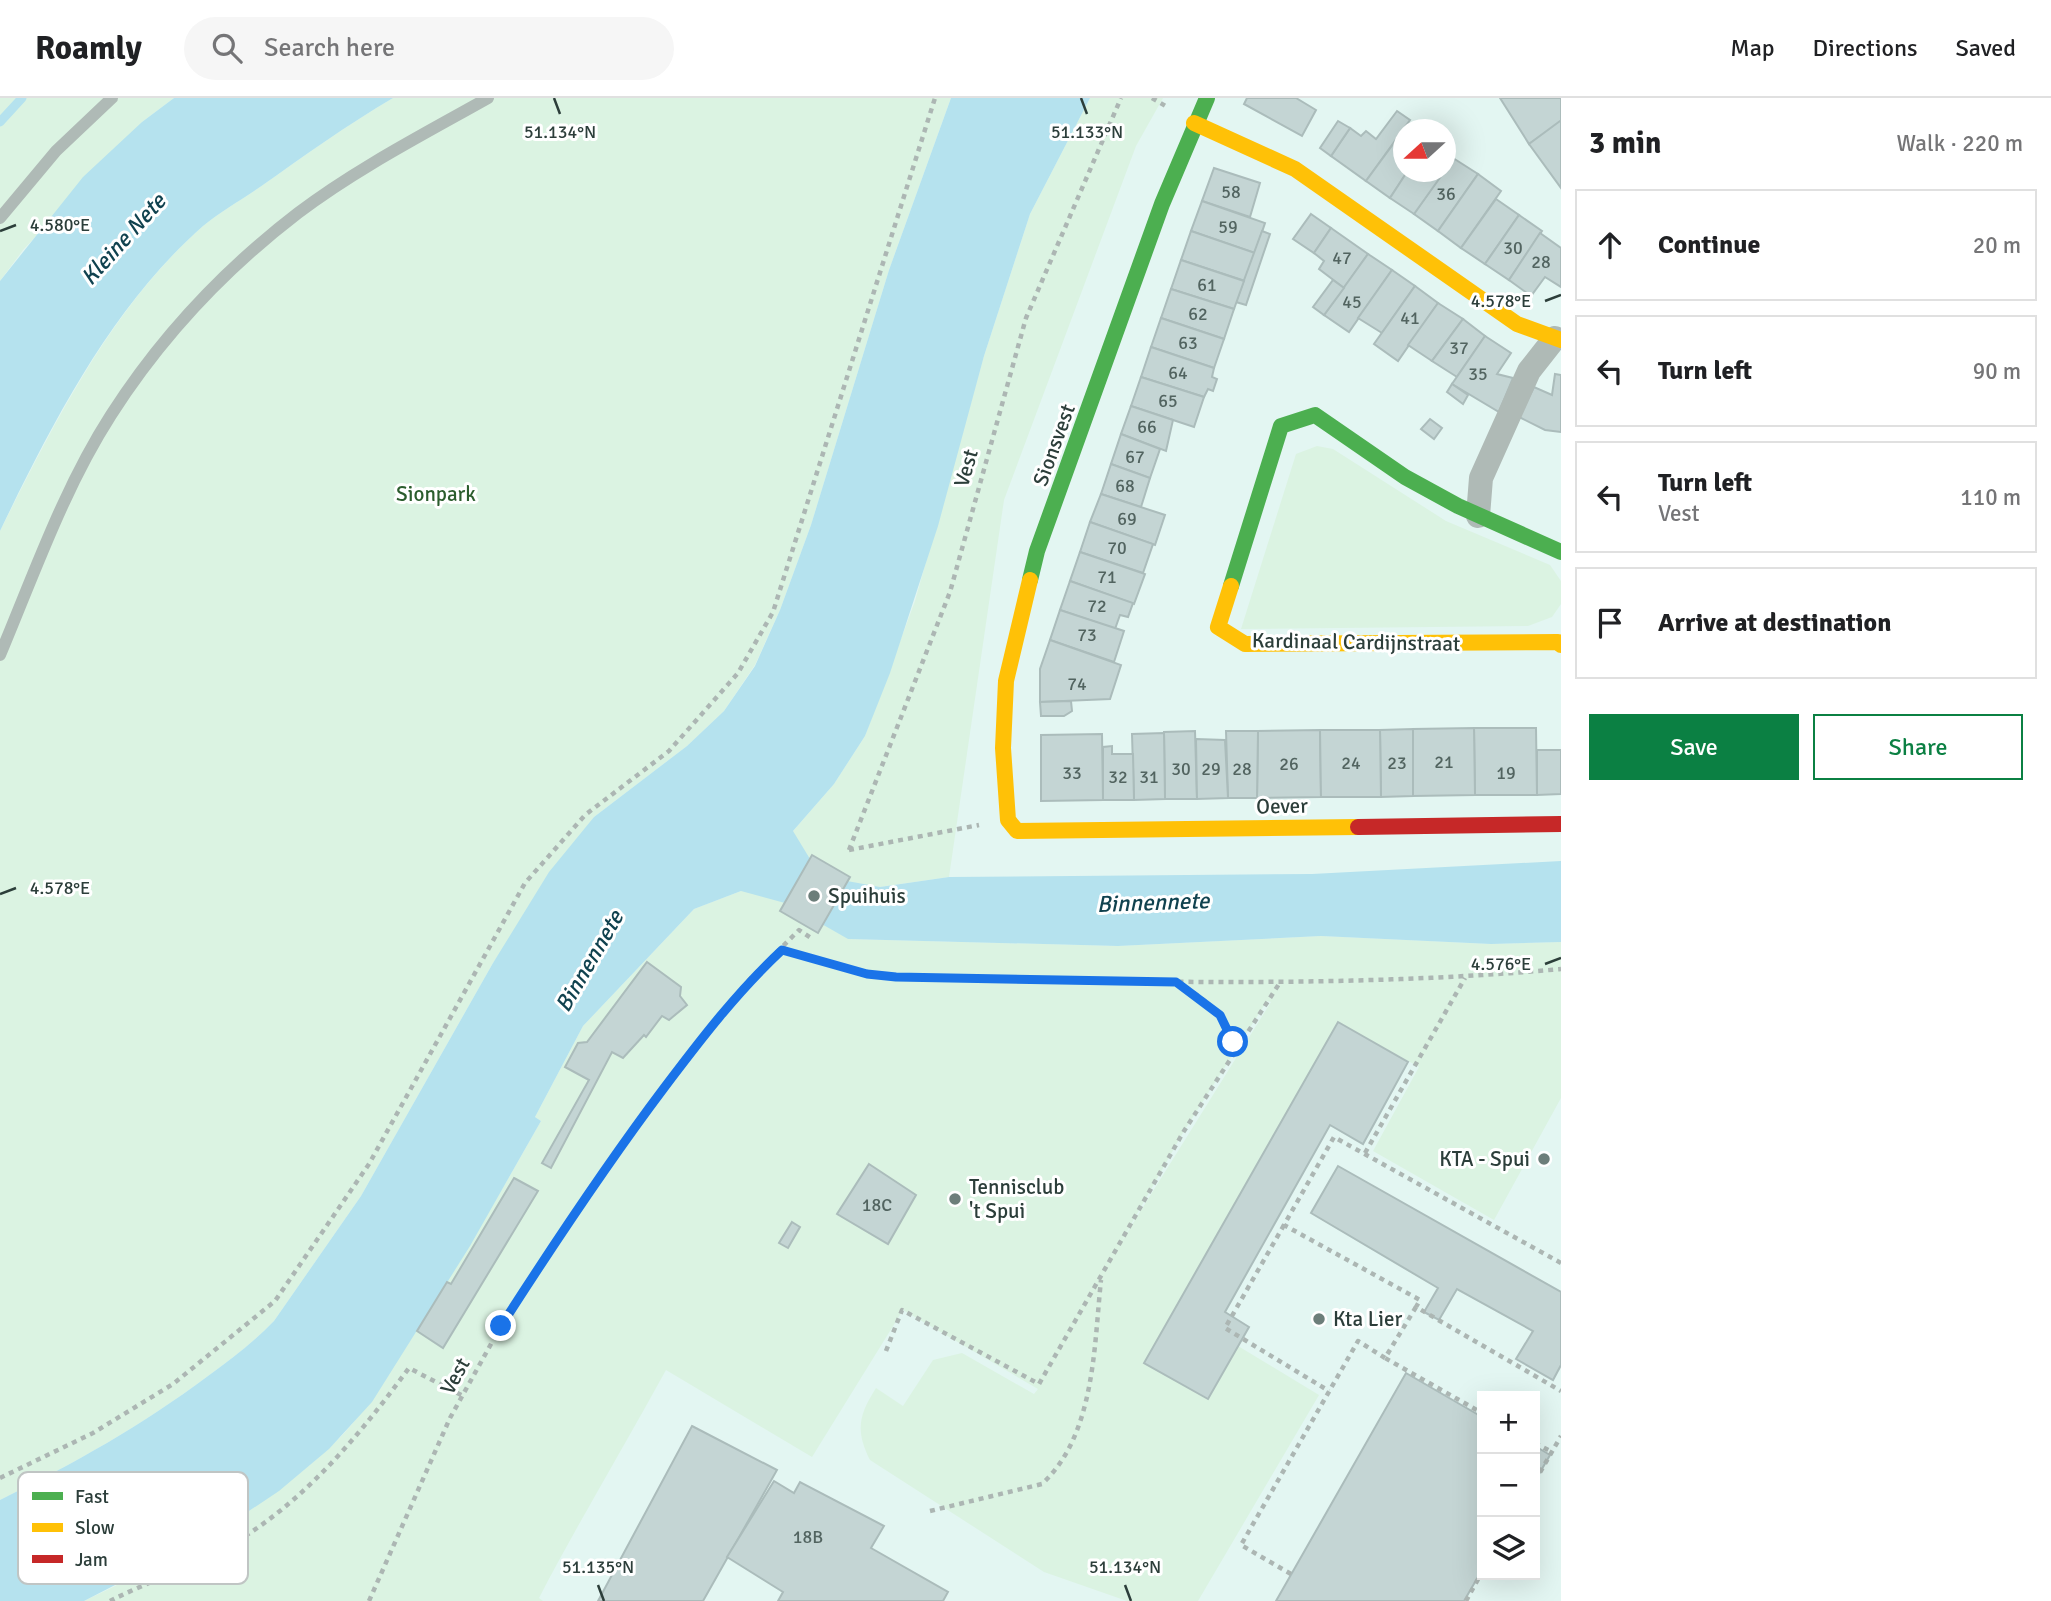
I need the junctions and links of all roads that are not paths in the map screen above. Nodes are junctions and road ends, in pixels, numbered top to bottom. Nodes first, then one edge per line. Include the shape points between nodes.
1 (112, 98) edge
2 (488, 98) edge
3 (1207, 98) edge
4 (1194, 123) junction
5 (0, 218) edge
6 (1558, 339) edge
7 (1478, 516) junction
8 (1561, 552) edge
9 (1560, 642) edge
10 (0, 655) edge
11 (1008, 820) joint
12 (1561, 824) edge

1 - 5 lane via 56,151
2 - 10 lane via 298,213 192,308 110,415 73,484
3 - 4 street, Sionsvest
4 - 6 street via 1295,169 1517,324
4 - 11 street, Sionsvest via 1037,551 1006,681 1003,748
6 - 7 street via 1530,371 1481,478
7 - 8 street, Kardinaal Cardijnstraat
7 - 9 street, Kardinaal Cardijnstraat via 1405,477 1315,415 1281,426 1218,627 1245,644
11 - 12 street, Oever via 1017,831

